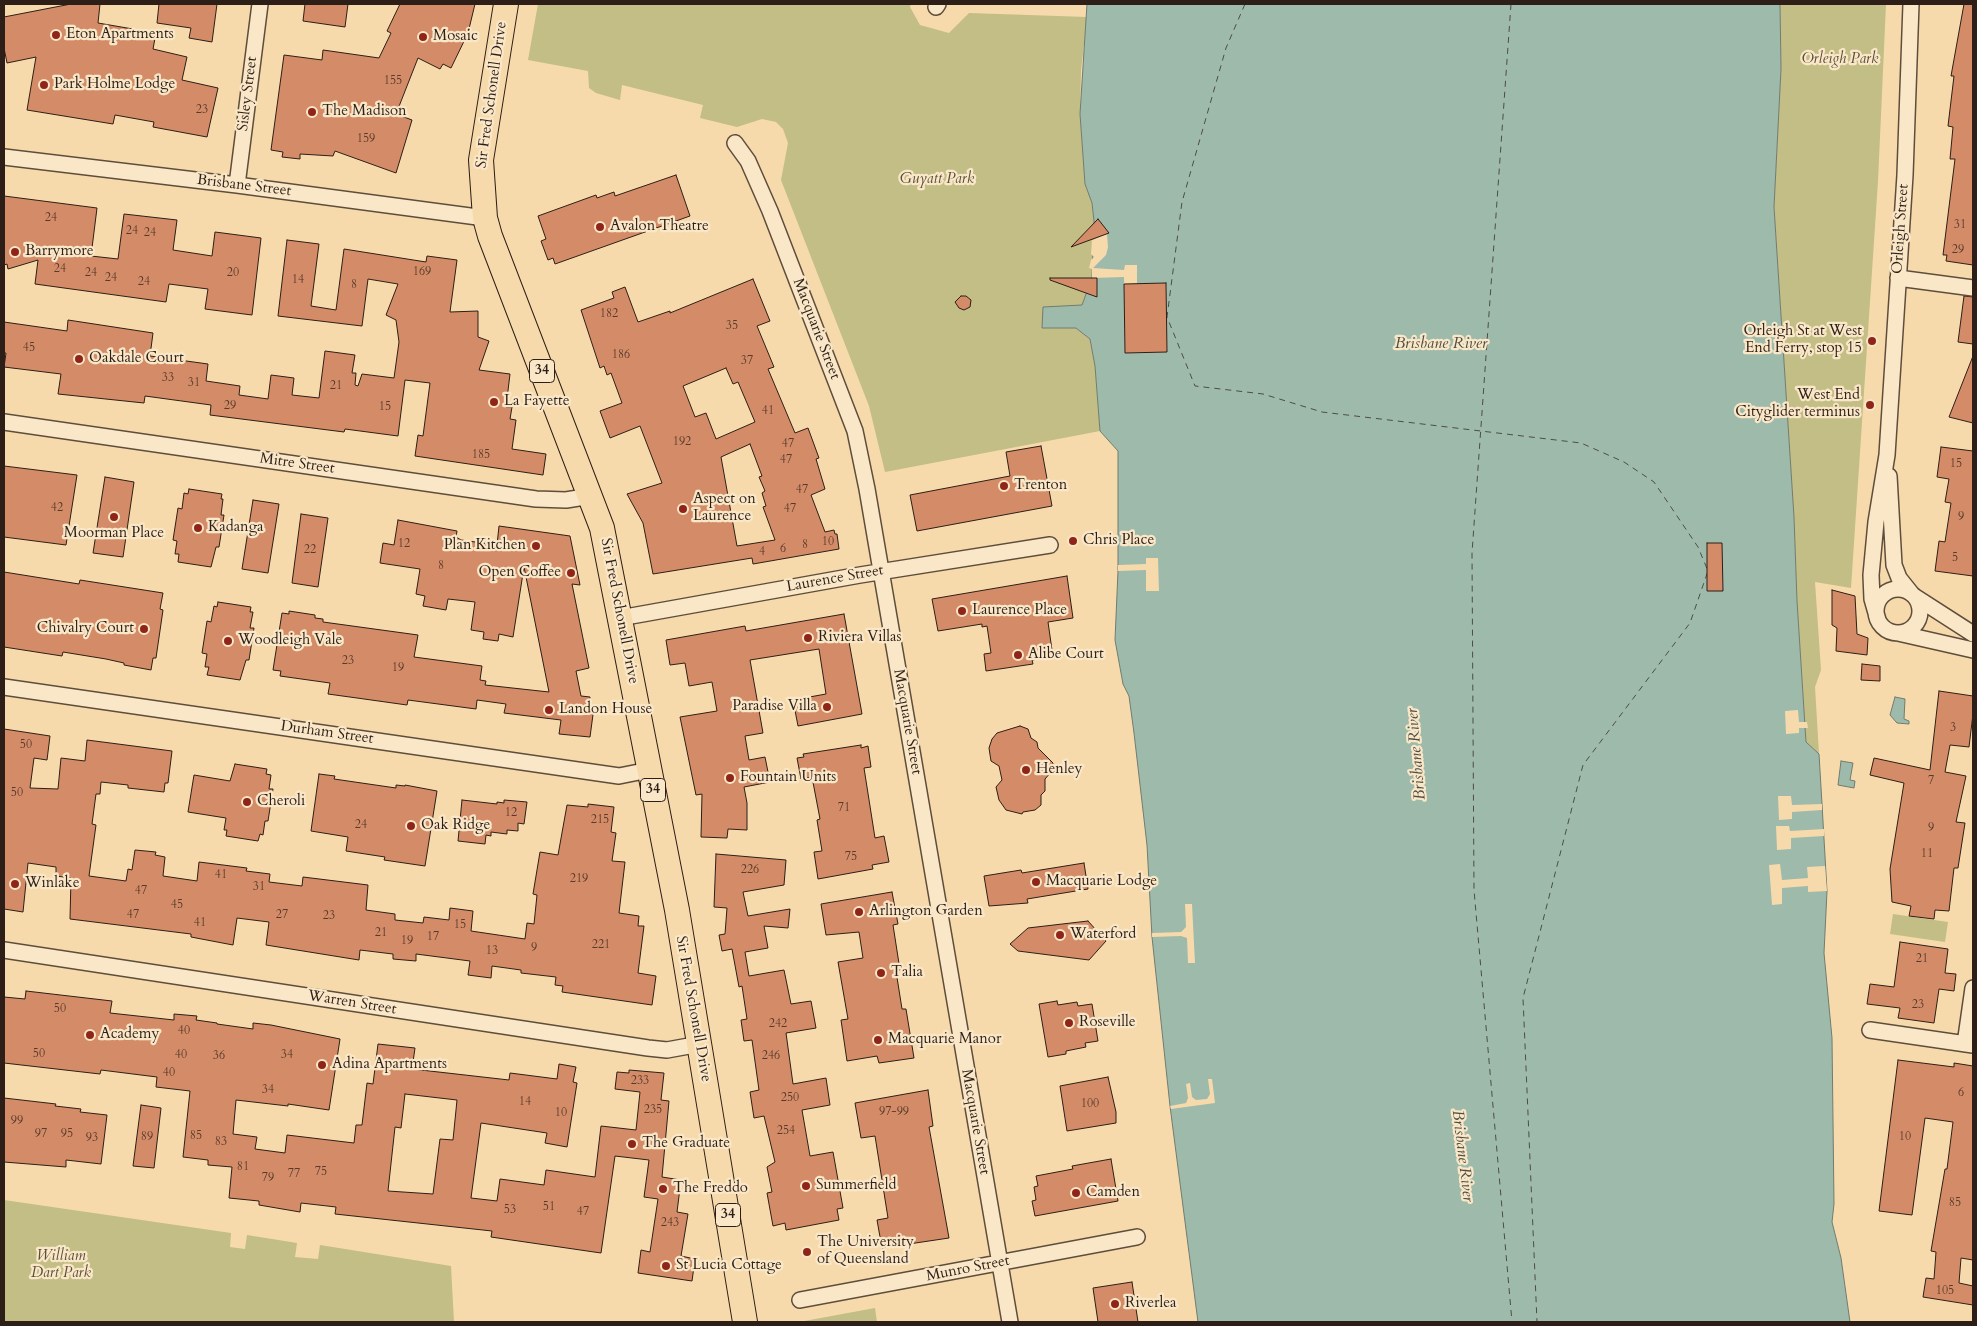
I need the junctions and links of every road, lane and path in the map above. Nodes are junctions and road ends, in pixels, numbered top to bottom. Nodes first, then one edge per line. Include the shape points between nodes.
1 (260, 4) edge
2 (506, 4) edge
3 (1911, 4) edge
4 (735, 143) dead end
5 (4, 156) edge
6 (237, 185) junction
7 (485, 218) junction
8 (1898, 278) junction
9 (1973, 288) edge
10 (4, 422) edge
11 (1887, 455) junction
12 (591, 496) junction
13 (1050, 545) dead end
14 (881, 571) junction
15 (1912, 594) junction
16 (620, 618) junction
17 (1878, 620) junction
18 (1894, 632) junction
19 (1973, 634) edge
20 (1973, 650) edge
21 (4, 687) edge
22 (649, 770) junction
23 (4, 950) edge
24 (1973, 988) edge
25 (1870, 1030) dead end
26 (700, 1044) junction
27 (1969, 1044) edge
28 (1137, 1237) dead end
29 (1000, 1263) junction
30 (800, 1300) dead end
31 (745, 1322) edge
32 (1010, 1322) edge

1 - 6 street, Sisley Street
2 - 7 main road, Sir Fred Schonell Drive / 34 via 481,160
3 - 8 street, Orleigh Street
4 - 14 street, Macquarie Street via 748,161 770,211 855,431
5 - 6 street, Brisbane Street
6 - 7 street, Brisbane Street
7 - 12 main road, Sir Fred Schonell Drive / 34
8 - 9 street
8 - 11 street, Orleigh Street
10 - 12 street, Mitre Street via 536,499 566,500
11 - 15 street, Orleigh Street via 1894,565 1899,578
11 - 17 street, Orleigh Street via 1874,534 1871,584
12 - 16 main road, Sir Fred Schonell Drive / 34 via 602,528
13 - 14 street, Laurence Street
14 - 16 street, Laurence Street
14 - 29 street, Macquarie Street
15 - 17 street via 1897,589 1884,594 1877,605
15 - 18 street via 1919,605 1917,621 1905,632
15 - 19 street
16 - 22 main road, Sir Fred Schonell Drive / 34
17 - 18 street
18 - 20 street
21 - 22 street, Durham Street via 619,776
22 - 26 main road, Sir Fred Schonell Drive / 34
23 - 26 street, Warren Street via 661,1050
24 - 27 street
25 - 27 street
26 - 31 main road, Sir Fred Schonell Drive / 34
28 - 29 street, Munro Street
29 - 30 street, Munro Street
29 - 32 street, Macquarie Street

